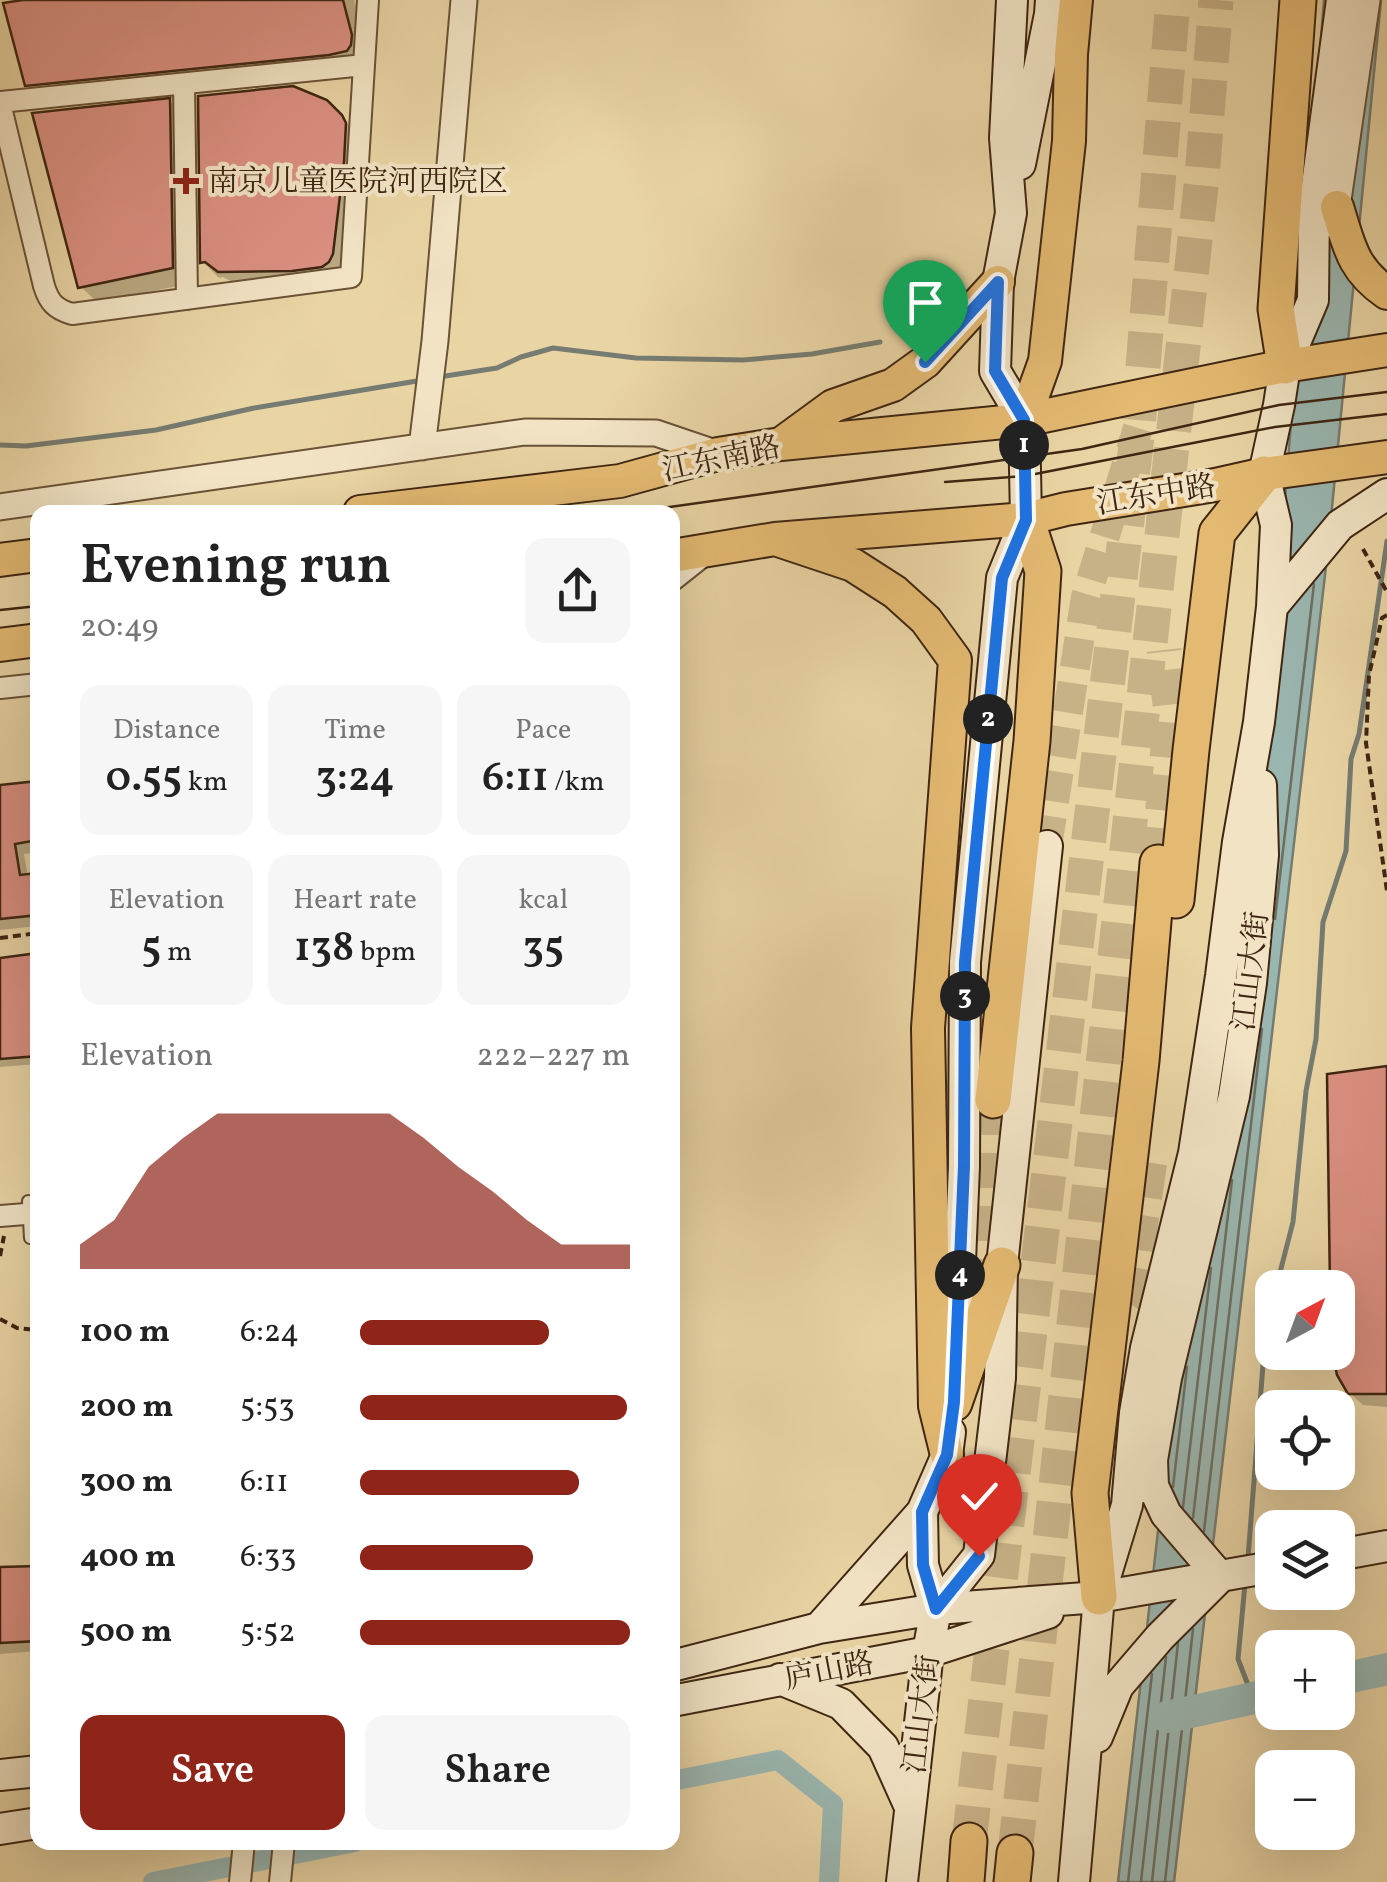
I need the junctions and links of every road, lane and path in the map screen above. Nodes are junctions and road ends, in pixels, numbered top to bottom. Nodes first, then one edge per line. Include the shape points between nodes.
1 (368, 0) edge
2 (464, 0) edge
3 (1012, 0) edge
4 (1050, 0) edge
5 (1076, 0) edge
6 (1298, 0) edge
7 (1342, 0) edge
8 (1368, 0) edge
9 (364, 65) junction
10 (184, 84) junction
11 (0, 102) edge
12 (1338, 207) junction
13 (1010, 214) junction
14 (1315, 271) junction
15 (998, 282) junction
16 (1387, 292) edge
17 (187, 299) junction
18 (1387, 350) edge
19 (1286, 366) junction
20 (1024, 420) junction
21 (424, 436) junction
22 (781, 444) junction
23 (718, 454) junction
24 (1387, 457) edge
25 (1264, 474) junction
26 (1387, 494) edge
27 (421, 505) edge
28 (0, 508) edge
29 (1026, 520) junction
30 (776, 539) junction
31 (1362, 548) dead end
32 (710, 551) junction
33 (680, 555) edge
34 (30, 556) edge
35 (0, 560) edge
36 (680, 575) edge
37 (1387, 592) edge
38 (1272, 607) junction
39 (1387, 615) edge
40 (30, 641) edge
41 (0, 644) edge
42 (30, 685) edge
43 (0, 688) edge
44 (1259, 722) junction
45 (1047, 846) tunnel mouth
46 (1158, 863) tunnel mouth
47 (1387, 891) edge
48 (30, 933) edge
49 (0, 938) edge
50 (993, 1100) tunnel mouth
51 (1150, 1160) tunnel mouth
52 (0, 1216) edge
53 (30, 1220) edge
54 (30, 1221) edge
55 (0, 1256) edge
56 (1002, 1265) junction
57 (0, 1319) edge
58 (30, 1329) edge
59 (954, 1402) junction
60 (947, 1455) junction
61 (1152, 1460) junction
62 (1127, 1504) junction
63 (922, 1512) junction
64 (1387, 1546) edge
65 (1355, 1552) edge
66 (1255, 1571) edge
67 (1220, 1577) junction
68 (1099, 1597) junction
69 (936, 1609) junction
70 (819, 1628) junction
71 (928, 1652) junction
72 (680, 1664) edge
73 (780, 1679) junction
74 (680, 1699) edge
75 (1085, 1768) junction
76 (30, 1772) edge
77 (0, 1775) edge
78 (910, 1808) junction
79 (30, 1823) edge
80 (0, 1828) edge
81 (969, 1841) tunnel mouth
82 (243, 1850) edge
83 (283, 1850) edge
84 (281, 1876) edge
85 (240, 1880) edge
86 (902, 1882) edge
87 (966, 1882) edge
88 (1074, 1882) edge

1 - 9 street
2 - 21 street
3 - 13 main road
4 - 13 main road
5 - 20 main road via 1069,141 1045,361
6 - 19 highway via 1276,309
7 - 14 main road, 江山大街 via 1314,207
8 - 12 street
9 - 10 street
9 - 17 street via 350,277
10 - 11 street
10 - 17 street
11 - 17 street via 49,301 72,314
12 - 14 street
12 - 16 main road via 1352,258
13 - 15 main road
14 - 19 main road, 江山大街 via 1313,300
15 - 20 main road via 995,371
15 - 22 main road via 925,362 893,385 833,406
18 - 19 main road
19 - 20 main road, 江东南路
19 - 25 main road, 江山大街
20 - 22 main road, 江东南路
20 - 29 main road, 江山大街
21 - 23 street via 656,433
21 - 28 street
22 - 23 main road, 江东南路
23 - 27 main road, 江东南路 via 620,482
24 - 25 main road, 江东中路
25 - 29 main road, 江东中路
25 - 38 main road, 江山大街 via 1276,526
25 - 51 highway via 1216,534
26 - 38 main road via 1340,525
29 - 30 main road, 江东中路
29 - 50 highway via 1043,571
29 - 59 main road, 江山大街 via 1002,578 965,962
30 - 32 main road
30 - 60 main road via 852,566 894,592 926,620 955,660 928,1028 935,1406
31 - 37 path
32 - 33 main road
32 - 36 street
34 - 35 main road
38 - 44 main road, 江山大街
39 - 47 path via 1368,674 1366,743
40 - 41 main road
42 - 43 street
44 - 61 main road, 江山大街 via 1264,855 1251,983 1234,1096
44 - 62 main road, 江山大街 via 1194,1153 1146,1348
45 - 56 main road
46 - 68 highway via 1090,1493
48 - 49 path
52 - 53 street
54 - 55 path via 4,1236
56 - 59 highway
56 - 69 main road via 1000,1378 979,1556
57 - 58 path
59 - 60 main road, 江山大街
60 - 63 main road, 江山大街
61 - 62 main road, 江山大街
61 - 67 main road via 1152,1486 1166,1514
62 - 68 main road, 江山大街
63 - 69 main road, 江山大街 via 923,1565
63 - 70 main road
64 - 65 main road
66 - 67 main road, 庐山路
67 - 68 main road, 庐山路
67 - 75 main road via 1118,1686
68 - 69 main road, 庐山路
68 - 71 main road, 庐山路
68 - 75 main road, 江山大街
69 - 70 main road, 庐山路
69 - 71 main road, 江山大街
70 - 72 main road, 庐山路
71 - 73 main road, 庐山路
71 - 78 main road, 江山大街
73 - 74 main road, 庐山路
73 - 78 main road via 841,1704 883,1747
75 - 88 main road, 江山大街
76 - 77 main road
78 - 86 main road, 江山大街
79 - 80 main road
81 - 87 highway
82 - 85 street
83 - 84 street

